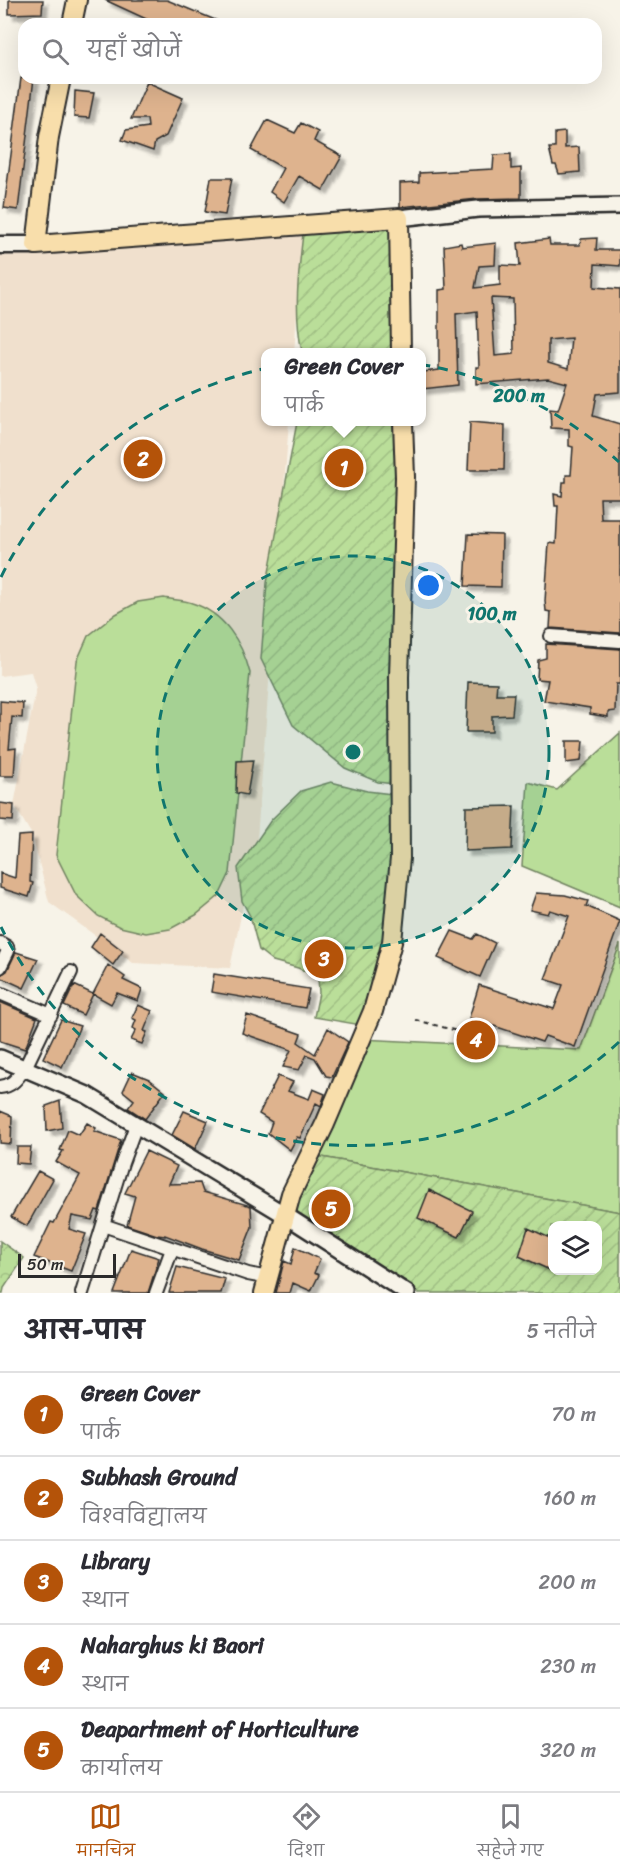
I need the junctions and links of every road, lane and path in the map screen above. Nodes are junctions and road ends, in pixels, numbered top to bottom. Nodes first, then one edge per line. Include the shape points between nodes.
1 (77, 0) edge
2 (73, 18) edge
3 (60, 84) edge
4 (620, 206) edge
5 (399, 218) junction
6 (0, 245) edge
7 (36, 245) junction
8 (401, 348) edge
9 (404, 426) edge
10 (551, 636) dead end
11 (620, 641) edge
12 (0, 943) edge
13 (0, 967) edge
14 (71, 972) dead end
15 (0, 993) edge
16 (51, 1015) junction
17 (416, 1020) dead end
18 (472, 1035) dead end
19 (0, 1058) edge
20 (25, 1068) junction
21 (0, 1087) edge
22 (136, 1125) junction
23 (285, 1215) junction
24 (102, 1225) junction
25 (172, 1249) junction
26 (266, 1286) edge
27 (82, 1293) edge
28 (156, 1293) edge
29 (406, 1293) edge

1 - 2 main road
3 - 7 main road
4 - 5 street via 478,209
5 - 7 main road
5 - 8 main road
6 - 7 main road
9 - 23 main road via 400,858 392,942 373,1011
10 - 11 street
12 - 13 street via 8,951
14 - 16 street
15 - 16 street
16 - 20 street
17 - 18 path
19 - 20 street
20 - 21 street via 14,1082
20 - 22 street via 87,1095
22 - 23 street
22 - 24 street
23 - 26 main road
23 - 29 street
24 - 25 street
24 - 27 street
25 - 26 street via 248,1274
25 - 28 street

